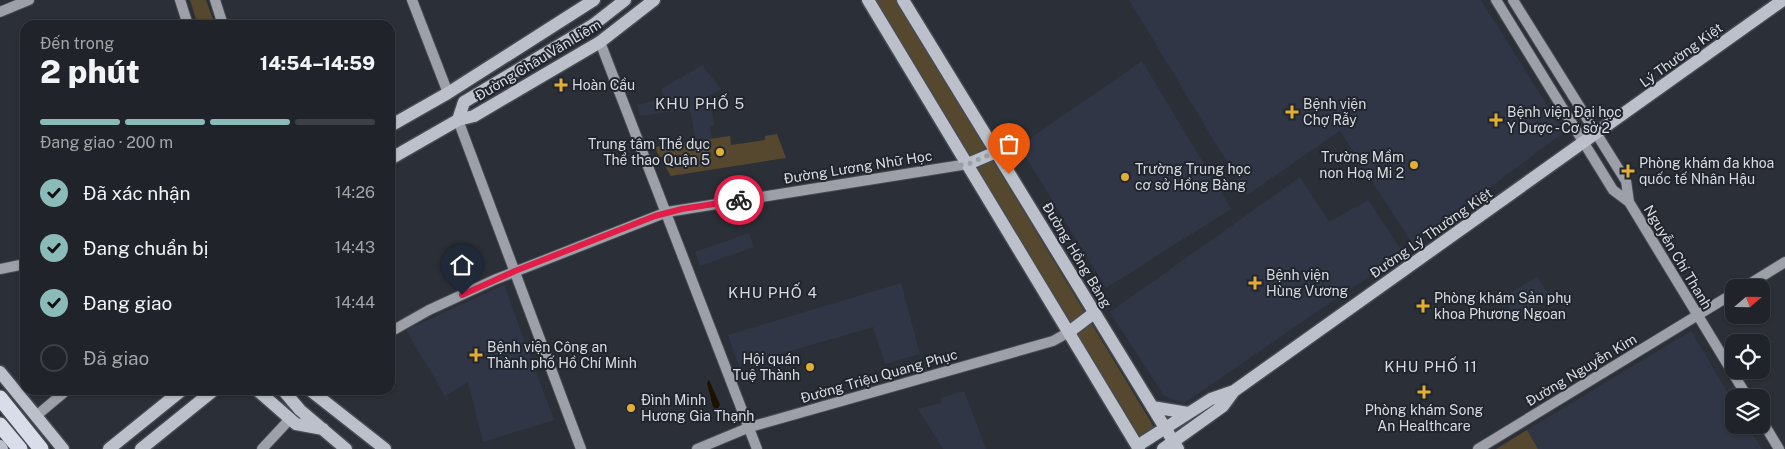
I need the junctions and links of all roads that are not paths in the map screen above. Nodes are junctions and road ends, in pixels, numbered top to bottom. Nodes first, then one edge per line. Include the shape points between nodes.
1 (29, 0) edge
2 (180, 0) edge
3 (215, 0) edge
4 (412, 0) edge
5 (625, 0) edge
6 (654, 0) edge
7 (868, 0) edge
8 (903, 0) edge
9 (1496, 0) edge
10 (1783, 0) edge
11 (587, 2) edge
12 (1515, 2) edge
13 (0, 12) edge
14 (1505, 15) junction
15 (186, 20) edge
16 (221, 20) edge
17 (593, 25) junction
18 (600, 42) junction
19 (448, 94) junction
20 (464, 102) junction
21 (458, 120) junction
22 (395, 123) edge
23 (1597, 134) junction
24 (1584, 143) junction
25 (996, 152) junction
26 (395, 156) edge
27 (968, 164) junction
28 (1628, 202) junction
29 (667, 212) junction
30 (1785, 262) edge
31 (20, 265) edge
32 (0, 269) edge
33 (515, 271) junction
34 (1758, 279) edge
35 (1725, 299) edge
36 (1094, 313) junction
37 (1697, 316) junction
38 (395, 329) edge
39 (1068, 332) junction
40 (0, 372) edge
41 (1742, 389) edge
42 (1234, 391) junction
43 (61, 395) edge
44 (176, 395) edge
45 (208, 395) edge
46 (262, 395) edge
47 (287, 395) edge
48 (319, 395) edge
49 (0, 398) edge
50 (1152, 407) junction
51 (1188, 413) junction
52 (36, 416) junction
53 (289, 420) junction
54 (0, 425) edge
55 (750, 427) junction
56 (1165, 428) junction
57 (323, 430) junction
58 (1770, 434) edge
59 (1172, 446) edge
60 (1138, 447) edge
61 (20, 449) edge
62 (41, 449) edge
63 (64, 449) edge
64 (109, 449) edge
65 (141, 449) edge
66 (262, 449) edge
67 (346, 449) edge
68 (385, 449) edge
69 (581, 449) edge
70 (697, 449) edge
71 (758, 449) edge
72 (1478, 449) edge
73 (1779, 449) edge

1 - 13 main road
2 - 15 main road
3 - 16 main road
4 - 19 main road
5 - 17 main road, Đường Châu Văn Liêm
6 - 18 main road, Đường Châu Văn Liêm
7 - 27 main road
8 - 25 main road, Đường Hồng Bàng
9 - 14 main road
10 - 23 main road, Lý Thường Kiệt
11 - 17 main road
11 - 19 main road, Đường Châu Văn Liêm
12 - 14 main road
12 - 23 main road, Nguyễn Chí Thanh
14 - 24 main road
17 - 18 main road
17 - 20 main road, Đường Châu Văn Liêm
18 - 21 main road, Đường Châu Văn Liêm via 474,116
18 - 29 main road
19 - 20 main road, Đường Châu Văn Liêm
19 - 21 main road
19 - 22 main road, Đường Châu Văn Liêm
20 - 21 main road, Đường Châu Văn Liêm
21 - 26 main road, Đường Châu Văn Liêm
21 - 33 main road
23 - 24 main road, Đường Lý Thường Kiệt
23 - 28 main road, Nguyễn Chí Thanh via 1626,181
24 - 28 main road via 1614,190
24 - 42 main road, Đường Lý Thường Kiệt
25 - 27 main road
25 - 36 main road, Đường Hồng Bàng
27 - 29 main road, Đường Lương Nhữ Học
27 - 39 main road
28 - 37 main road, Nguyễn Chí Thanh
29 - 33 main road, Đường Lương Nhữ Học
29 - 55 main road
30 - 34 main road
31 - 32 main road
33 - 38 main road, Đường Lương Nhữ Học
33 - 69 main road
35 - 37 main road, Đường Nguyễn Kim
36 - 39 main road
36 - 50 main road, Đường Hồng Bàng
37 - 41 main road, Nguyễn Chí Thanh
37 - 72 main road, Đường Nguyễn Kim
39 - 55 main road, Đường Triệu Quang Phục via 1053,341
39 - 60 main road
40 - 52 main road
42 - 51 main road, Đường Lý Thường Kiệt via 1211,399
42 - 59 main road, Đường Lý Thường Kiệt via 1223,406
43 - 52 main road
44 - 64 main road
45 - 65 main road
46 - 53 main road
47 - 57 main road
48 - 68 main road
49 - 62 highway
50 - 51 main road
50 - 56 main road, Đường Hồng Bàng
51 - 56 main road, Đường Lý Thường Kiệt
52 - 63 main road
53 - 57 main road via 303,427
53 - 66 main road
54 - 61 highway
55 - 70 main road, Đường Triệu Quang Phục
55 - 71 main road
56 - 59 main road, Đường Hồng Bàng
56 - 60 main road, Đường Lý Thường Kiệt
57 - 67 main road
58 - 73 main road

